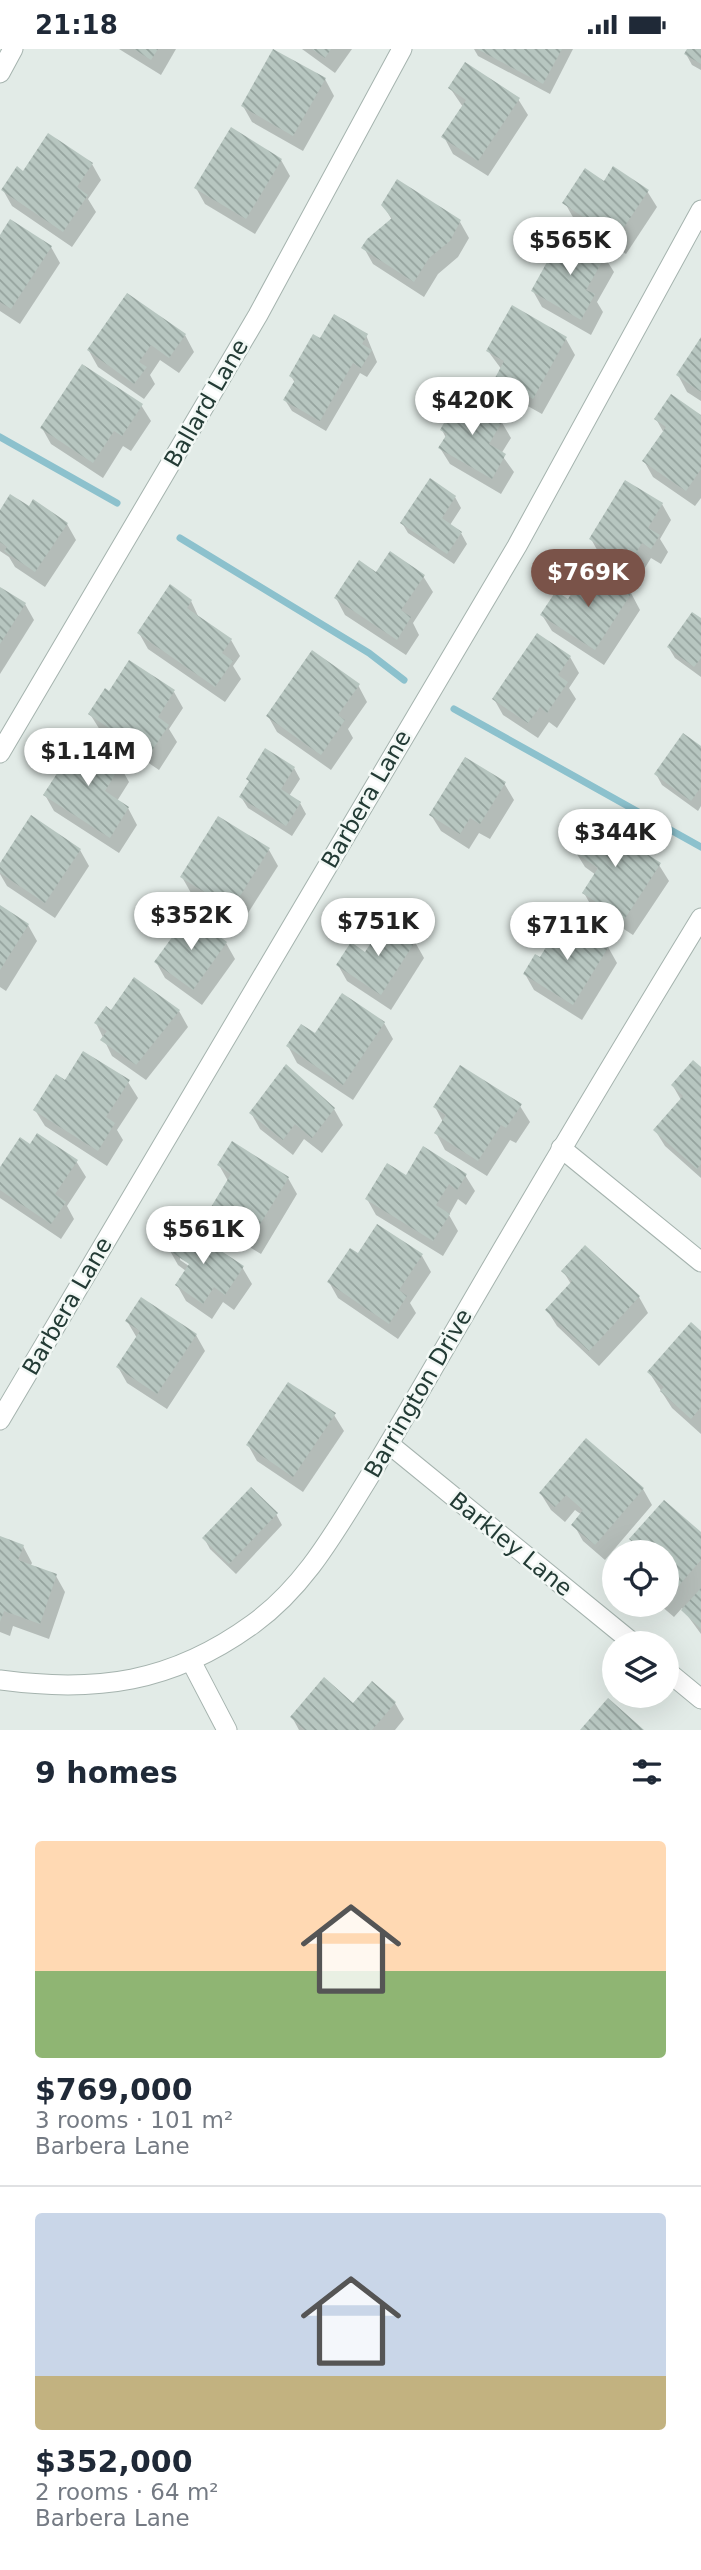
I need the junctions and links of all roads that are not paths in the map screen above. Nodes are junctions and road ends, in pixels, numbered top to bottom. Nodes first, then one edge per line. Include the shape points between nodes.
1 (13, 49) edge
2 (402, 49) edge
3 (0, 73) edge
4 (701, 209) edge
5 (0, 753) edge
6 (701, 918) edge
7 (561, 1148) junction
8 (701, 1262) edge
9 (0, 1420) edge
10 (389, 1444) junction
11 (618, 1631) edge
12 (191, 1661) junction
13 (0, 1681) edge
14 (679, 1681) edge
15 (701, 1699) edge
16 (227, 1730) edge

1 - 3 street
2 - 5 street, Ballard Lane via 258,314
4 - 9 street, Barbera Lane via 517,546
6 - 7 street, Barrington Drive
7 - 8 street
7 - 10 street, Barrington Drive
10 - 11 street, Barkley Lane
10 - 12 street, Barrington Drive via 298,1585 253,1624
12 - 13 street, Barrington Drive via 148,1677 103,1685
12 - 16 street
14 - 15 street

